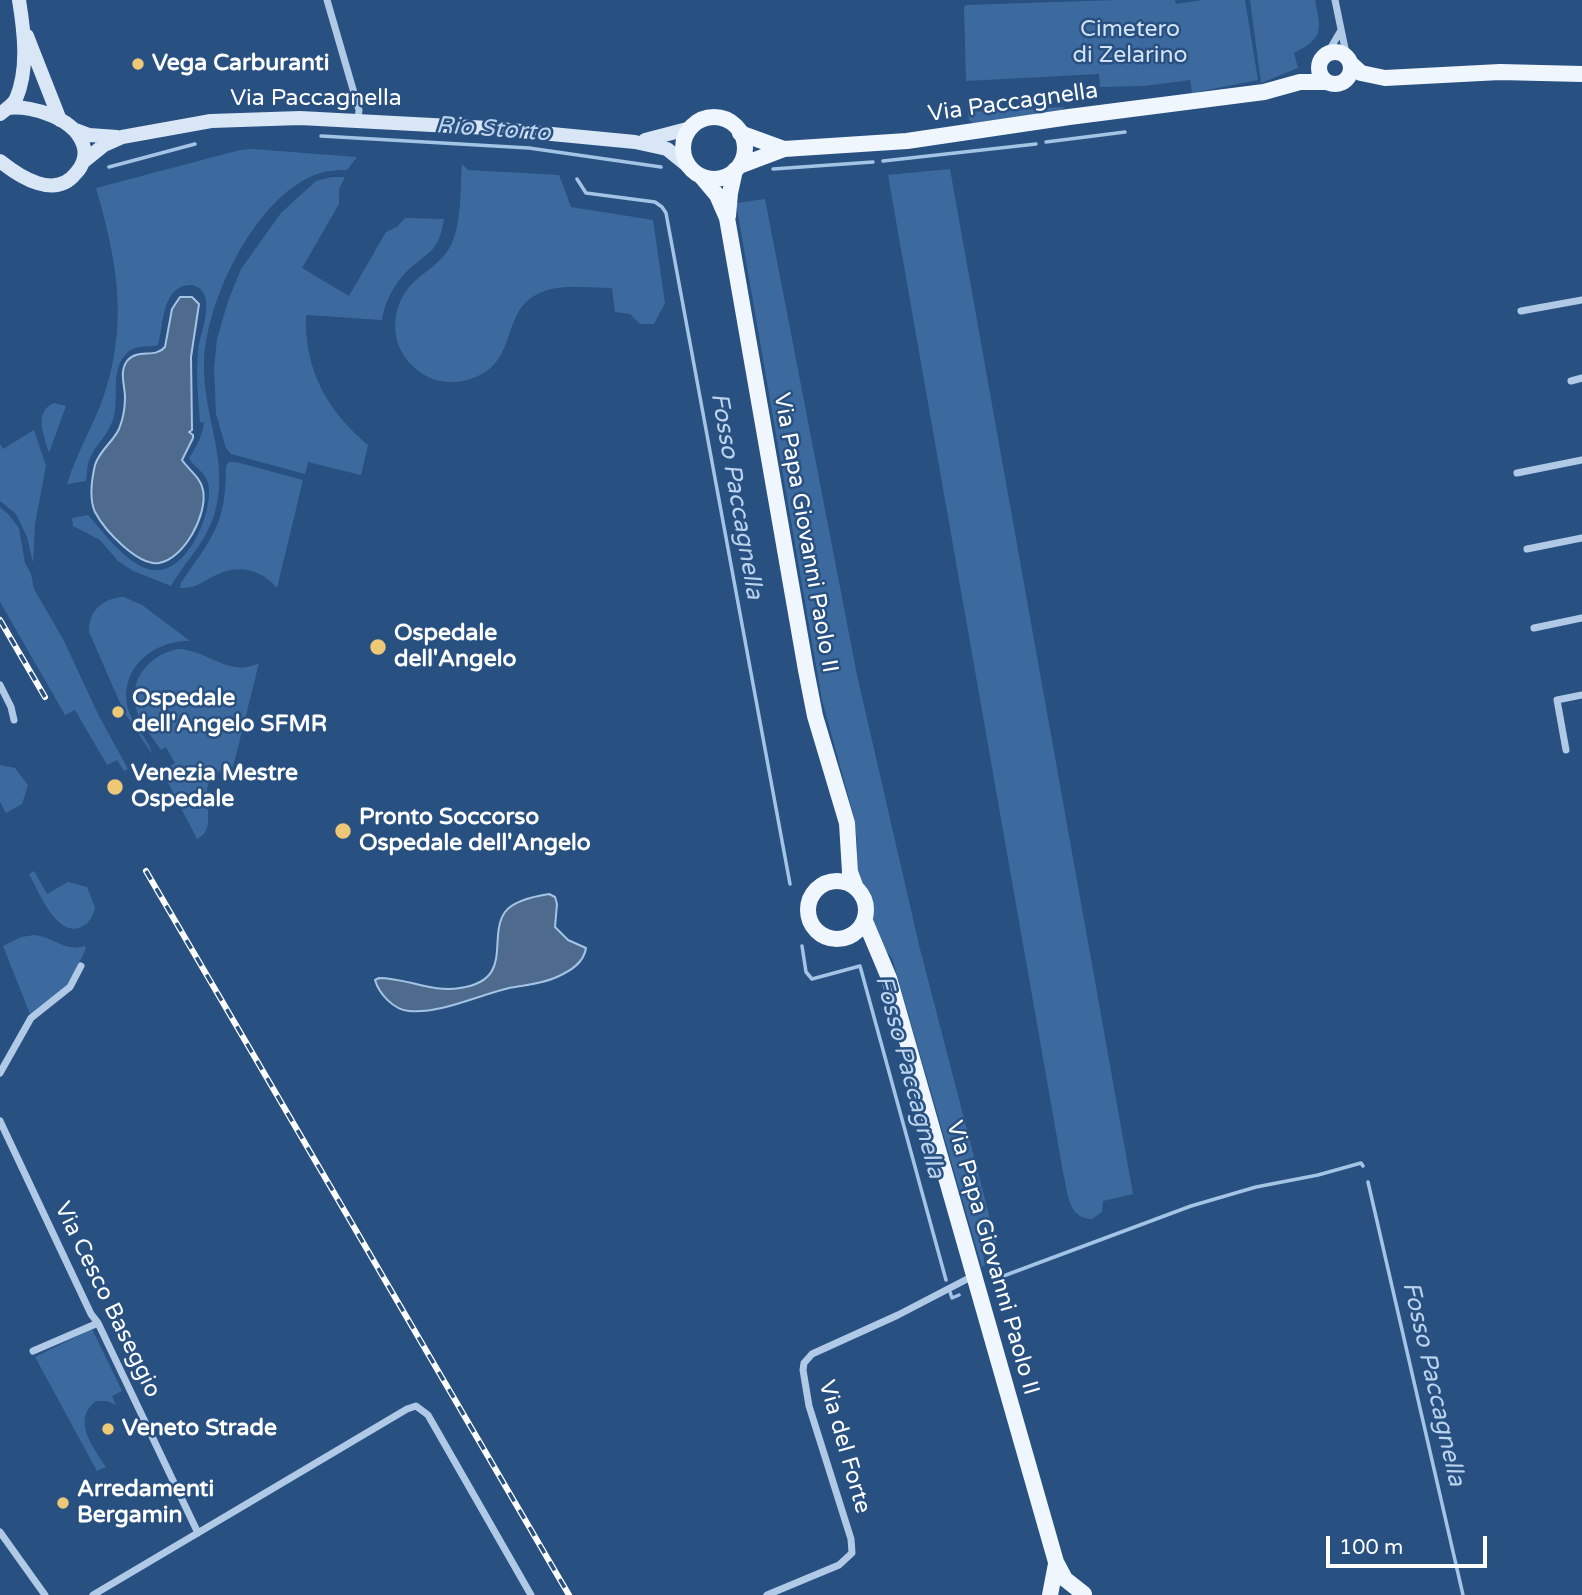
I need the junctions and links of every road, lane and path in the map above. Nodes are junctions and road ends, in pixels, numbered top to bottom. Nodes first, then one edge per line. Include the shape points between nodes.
1 (19, 0) edge
2 (327, 0) edge
3 (1335, 0) edge
4 (23, 24) junction
5 (1340, 31) junction
6 (1324, 57) junction
7 (1349, 61) junction
8 (1582, 77) edge
9 (1385, 78) junction
10 (1334, 82) junction
11 (1248, 94) junction
12 (4, 111) edge
13 (358, 120) junction
14 (65, 124) junction
15 (691, 128) junction
16 (740, 133) junction
17 (122, 137) junction
18 (635, 142) junction
19 (784, 149) junction
20 (0, 162) edge
21 (83, 162) junction
22 (737, 168) junction
23 (695, 171) junction
24 (727, 218) junction
25 (1582, 300) edge
26 (1521, 311) dead end
27 (1582, 379) edge
28 (1571, 381) dead end
29 (1582, 460) edge
30 (1517, 473) dead end
31 (1582, 538) edge
32 (1527, 549) dead end
33 (1582, 618) edge
34 (1534, 628) dead end
35 (0, 685) edge
36 (1582, 695) edge
37 (14, 720) dead end
38 (1566, 750) dead end
39 (849, 853) junction
40 (828, 882) junction
41 (856, 888) junction
42 (865, 921) junction
43 (845, 939) junction
44 (81, 966) dead end
45 (885, 967) junction
46 (0, 1073) edge
47 (0, 1121) edge
48 (974, 1276) junction
49 (98, 1323) junction
50 (33, 1351) dead end
51 (0, 1532) edge
52 (198, 1533) junction
53 (1056, 1562) junction
54 (28, 1572) junction
55 (1087, 1594) edge
56 (37, 1595) edge
57 (45, 1595) edge
58 (93, 1595) edge
59 (531, 1595) edge
60 (767, 1595) edge
61 (1050, 1595) edge
62 (1061, 1595) edge

1 - 4 main road
2 - 13 street
3 - 5 street
4 - 12 main road via 23,66 16,101
4 - 14 main road
5 - 6 street
5 - 7 street
6 - 7 main road via 1340,53
6 - 10 main road via 1319,72
6 - 11 main road, Via Paccagnella
7 - 9 main road via 1361,73
7 - 10 main road via 1350,75
8 - 9 main road, Via Paccagnella via 1500,72
9 - 10 main road, Via Paccagnella
10 - 11 main road, Via Paccagnella via 1300,82
11 - 19 main road, Via Paccagnella via 907,141
12 - 14 main road, Via Paccagnella via 36,109
13 - 17 main road, Via Paccagnella via 211,121
13 - 18 main road, Via Paccagnella
14 - 17 main road, Via Paccagnella via 89,135
14 - 21 main road via 84,149
15 - 16 main road via 716,118 730,122
15 - 18 main road, Via Paccagnella
15 - 23 main road via 683,149
16 - 19 main road, Via Paccagnella
16 - 22 main road via 744,149
17 - 21 main road, Via Paccagnella
18 - 23 main road, Via Paccagnella via 667,149
19 - 22 main road, Via Paccagnella
20 - 21 main road, Via Paccagnella via 45,186 67,182
22 - 23 main road via 719,179
22 - 24 main road, Via Papa Giovanni Paolo II
23 - 24 main road, Via Papa Giovanni Paolo II via 717,195
24 - 39 main road, Via Papa Giovanni Paolo II via 806,670 847,823
25 - 26 street
27 - 28 street
29 - 30 street
31 - 32 street
33 - 34 street
35 - 37 street
36 - 38 street via 1557,700
39 - 40 main road via 844,867
39 - 41 main road, Via Papa Giovanni Paolo II
40 - 41 main road via 845,882
40 - 43 main road via 811,898 809,918 824,936
41 - 42 main road via 866,904
42 - 43 main road
42 - 45 main road, Via Papa Giovanni Paolo II
43 - 45 main road via 869,948
44 - 46 street via 70,987 31,1018
45 - 48 main road, Via Papa Giovanni Paolo II
47 - 49 street, Via Cesco Baseggio
48 - 53 main road, Via Papa Giovanni Paolo II
48 - 60 street, Via del Forte via 812,1354 804,1363 809,1406 852,1553 839,1565
49 - 50 street
49 - 52 street, Via Cesco Baseggio
51 - 54 street
52 - 58 street
52 - 59 street via 416,1406 428,1415
53 - 55 main road, Via Papa Giovanni Paolo II via 1065,1579
53 - 61 main road, Via Papa Giovanni Paolo II
54 - 56 street
54 - 57 street
55 - 62 main road

